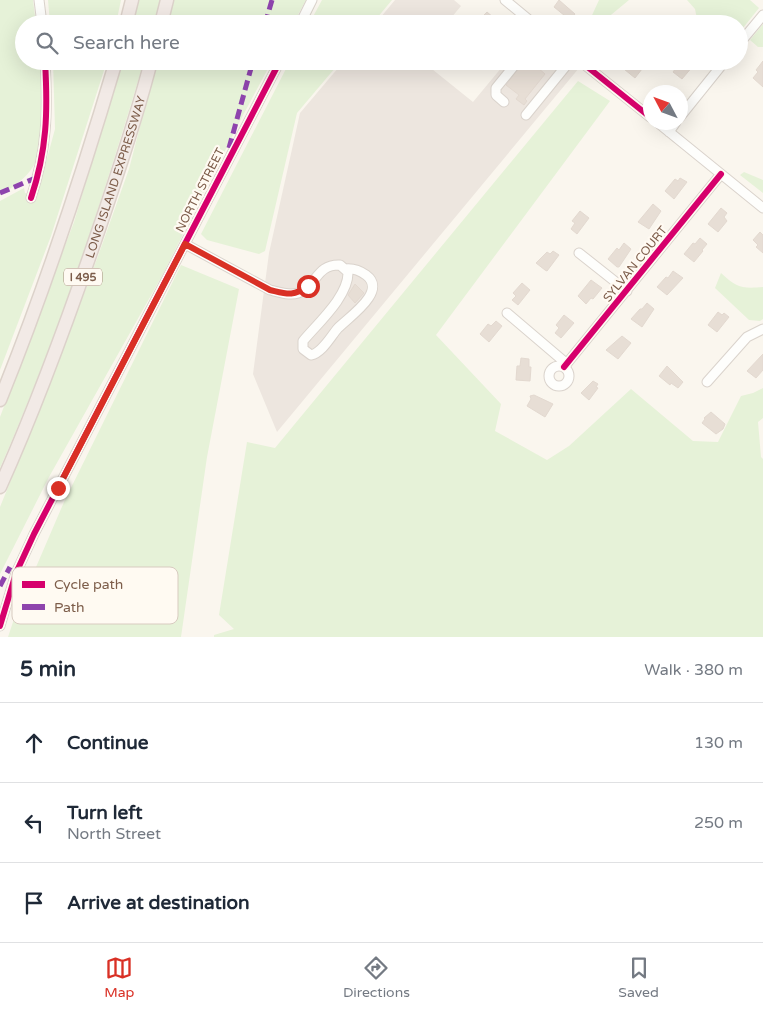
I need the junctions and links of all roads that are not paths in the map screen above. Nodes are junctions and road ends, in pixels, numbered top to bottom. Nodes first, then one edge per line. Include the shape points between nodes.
1 (39, 0) edge
2 (132, 0) edge
3 (167, 0) edge
4 (312, 0) edge
5 (505, 0) edge
6 (41, 15) edge
7 (128, 15) edge
8 (163, 15) edge
9 (304, 15) edge
10 (523, 15) edge
11 (763, 15) edge
12 (748, 33) edge
13 (45, 70) edge
14 (113, 70) edge
15 (148, 70) edge
16 (275, 70) edge
17 (511, 70) edge
18 (563, 70) edge
19 (591, 70) edge
20 (718, 70) edge
21 (504, 102) dead end
22 (688, 107) edge
23 (643, 111) edge
24 (526, 115) dead end
25 (668, 132) edge
26 (721, 174) junction
27 (30, 198) dead end
28 (763, 208) edge
29 (185, 244) junction
30 (579, 253) dead end
31 (344, 269) junction
32 (627, 291) junction
33 (507, 313) dead end
34 (763, 329) edge
35 (708, 382) dead end
36 (0, 400) edge
37 (0, 487) edge
38 (19, 567) edge
39 (12, 586) edge
40 (0, 626) edge

1 - 6 street
2 - 7 highway
3 - 8 highway
4 - 9 street
5 - 10 street
11 - 12 street
13 - 27 street via 44,148
14 - 36 highway, I 495 via 56,253
15 - 37 highway, LONG ISLAND EXPRESSWAY / I 495 via 87,264
16 - 29 street, NORTH STREET
17 - 21 street via 496,88 496,95
18 - 24 street
19 - 23 street
20 - 22 street
25 - 26 street
26 - 28 street
26 - 32 street, SYLVAN COURT
29 - 31 street via 270,290 286,294 298,294 326,267 340,265
29 - 38 street, NORTH STREET
30 - 32 street
31 - 31 street via 348,272 348,280 343,292 303,341 303,349 311,355 318,352 371,294 372,279 361,271
32 - 33 street, SYLVAN COURT via 566,365
34 - 35 street via 747,337
39 - 40 street, NORTH STREET

